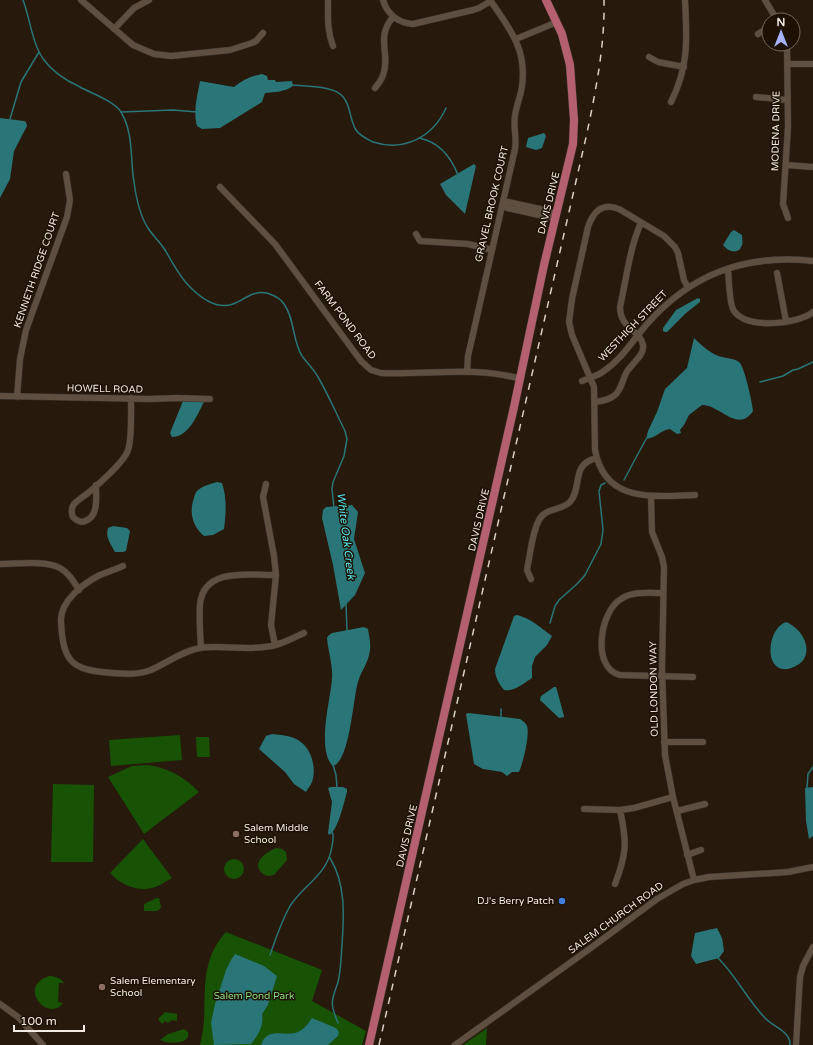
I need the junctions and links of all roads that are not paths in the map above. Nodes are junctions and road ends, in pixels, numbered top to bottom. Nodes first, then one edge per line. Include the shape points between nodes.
1 (81, 0) edge
2 (149, 0) edge
3 (328, 0) edge
4 (382, 0) edge
5 (490, 0) edge
6 (546, 0) edge
7 (685, 0) edge
8 (765, 0) edge
9 (772, 12) edge
10 (393, 17) junction
11 (557, 22) junction
12 (114, 29) junction
13 (761, 32) edge
14 (263, 33) dead end
15 (758, 34) dead end
16 (516, 39) junction
17 (334, 46) dead end
18 (787, 52) edge
19 (649, 57) dead end
20 (788, 64) junction
21 (813, 64) edge
22 (684, 67) junction
23 (375, 88) dead end
24 (756, 97) dead end
25 (787, 100) junction
26 (671, 102) dead end
27 (786, 165) junction
28 (813, 167) edge
29 (66, 174) dead end
30 (220, 187) dead end
31 (503, 204) junction
32 (556, 216) junction
33 (788, 218) dead end
34 (641, 223) junction
35 (416, 234) dead end
36 (492, 250) junction
37 (813, 261) edge
38 (728, 269) junction
39 (777, 274) dead end
40 (688, 288) junction
41 (813, 312) edge
42 (786, 321) junction
43 (637, 335) junction
44 (467, 372) junction
45 (590, 377) junction
46 (521, 379) junction
47 (582, 381) dead end
48 (0, 396) edge
49 (17, 397) junction
50 (131, 398) junction
51 (210, 399) dead end
52 (595, 402) junction
53 (597, 458) junction
54 (266, 484) dead end
55 (96, 485) junction
56 (695, 495) dead end
57 (651, 496) junction
58 (0, 564) edge
59 (123, 566) dead end
60 (276, 575) junction
61 (531, 579) dead end
62 (79, 590) junction
63 (663, 593) junction
64 (304, 633) dead end
65 (275, 645) junction
66 (200, 648) junction
67 (662, 676) junction
68 (693, 677) dead end
69 (664, 742) junction
70 (703, 742) dead end
71 (673, 797) junction
72 (705, 804) dead end
73 (584, 809) dead end
74 (620, 810) junction
75 (677, 811) junction
76 (701, 850) dead end
77 (687, 854) junction
78 (813, 867) edge
79 (694, 880) junction
80 (615, 884) dead end
81 (813, 947) edge
82 (0, 1004) edge
83 (43, 1045) edge
84 (369, 1045) edge
85 (455, 1045) edge
86 (796, 1045) edge

1 - 12 street
2 - 12 street via 134,8
3 - 17 street via 329,36
4 - 10 street
5 - 10 street via 479,8 421,23 407,24
5 - 16 street, GRAVEL BROOK COURT
6 - 11 main road, DAVIS DRIVE
7 - 22 street via 687,44
8 - 9 street
10 - 23 street via 385,31 385,70
11 - 16 street
11 - 32 main road, DAVIS DRIVE via 570,65 574,120 572,144
12 - 14 street via 140,49 171,56 230,50 256,41
13 - 15 street
16 - 31 street, GRAVEL BROOK COURT via 522,61 523,85 515,116 516,144
18 - 20 street, MODENA DRIVE
19 - 22 street via 658,62
20 - 21 street
20 - 25 street, MODENA DRIVE
22 - 26 street
24 - 25 street
25 - 27 street, MODENA DRIVE
27 - 28 street
27 - 33 street, MODENA DRIVE via 783,204
29 - 49 street, KENNETH RIDGE COURT via 70,200 67,217 26,330
30 - 44 street, FARM POND ROAD via 275,244 366,367 374,371 393,373
31 - 32 street via 507,208 539,216
31 - 36 street, GRAVEL BROOK COURT
32 - 46 main road, DAVIS DRIVE
34 - 40 street via 664,236 675,247
34 - 43 street via 620,307 622,320
34 - 45 street via 615,207 603,208 592,216 569,316 572,335
35 - 36 street via 420,241 468,244
36 - 44 street, GRAVEL BROOK COURT via 468,356
37 - 38 street, WESTHIGH STREET via 773,259 754,261
38 - 40 street, WESTHIGH STREET
38 - 42 street via 734,312 758,323 774,324
39 - 42 street
40 - 43 street, WESTHIGH STREET via 661,308
41 - 42 street via 807,317
43 - 45 street, WESTHIGH STREET via 616,361 604,371
43 - 52 street via 644,346 626,372 619,391 609,399
44 - 46 street, FARM POND ROAD
45 - 47 street, WESTHIGH STREET
45 - 52 street via 594,386
46 - 84 main road, DAVIS DRIVE
48 - 49 street, HOWELL ROAD
49 - 50 street, HOWELL ROAD
50 - 51 street, HOWELL ROAD
50 - 55 street via 129,450
52 - 53 street
53 - 57 street via 606,475 616,485 637,495
53 - 61 street via 582,466 570,502 546,512 539,519 527,570
54 - 60 street via 263,497
55 - 55 street via 73,505 72,515 77,521 87,521 92,515 96,501
56 - 57 street
57 - 63 street, OLD LONDON WAY via 652,532 664,567
58 - 62 street via 55,566 69,576
59 - 62 street via 101,575
60 - 65 street via 271,625
60 - 66 street via 231,575 220,577 210,584 200,604
62 - 66 street via 65,603 61,623 68,657 84,669 93,672 138,673 151,670 181,654
63 - 67 street, OLD LONDON WAY
63 - 67 street via 633,594 615,603 606,618 602,644 605,664 615,674
64 - 65 street
65 - 66 street via 262,648
67 - 68 street
67 - 69 street, OLD LONDON WAY
69 - 70 street
69 - 71 street, OLD LONDON WAY
71 - 74 street via 647,806
71 - 75 street, OLD LONDON WAY
72 - 75 street
73 - 74 street
74 - 80 street via 626,848
75 - 77 street, OLD LONDON WAY
76 - 77 street
77 - 79 street, OLD LONDON WAY
78 - 79 street, SALEM CHURCH ROAD via 788,872
79 - 85 street, SALEM CHURCH ROAD via 657,899
81 - 86 street via 800,977
82 - 83 street via 18,1017

